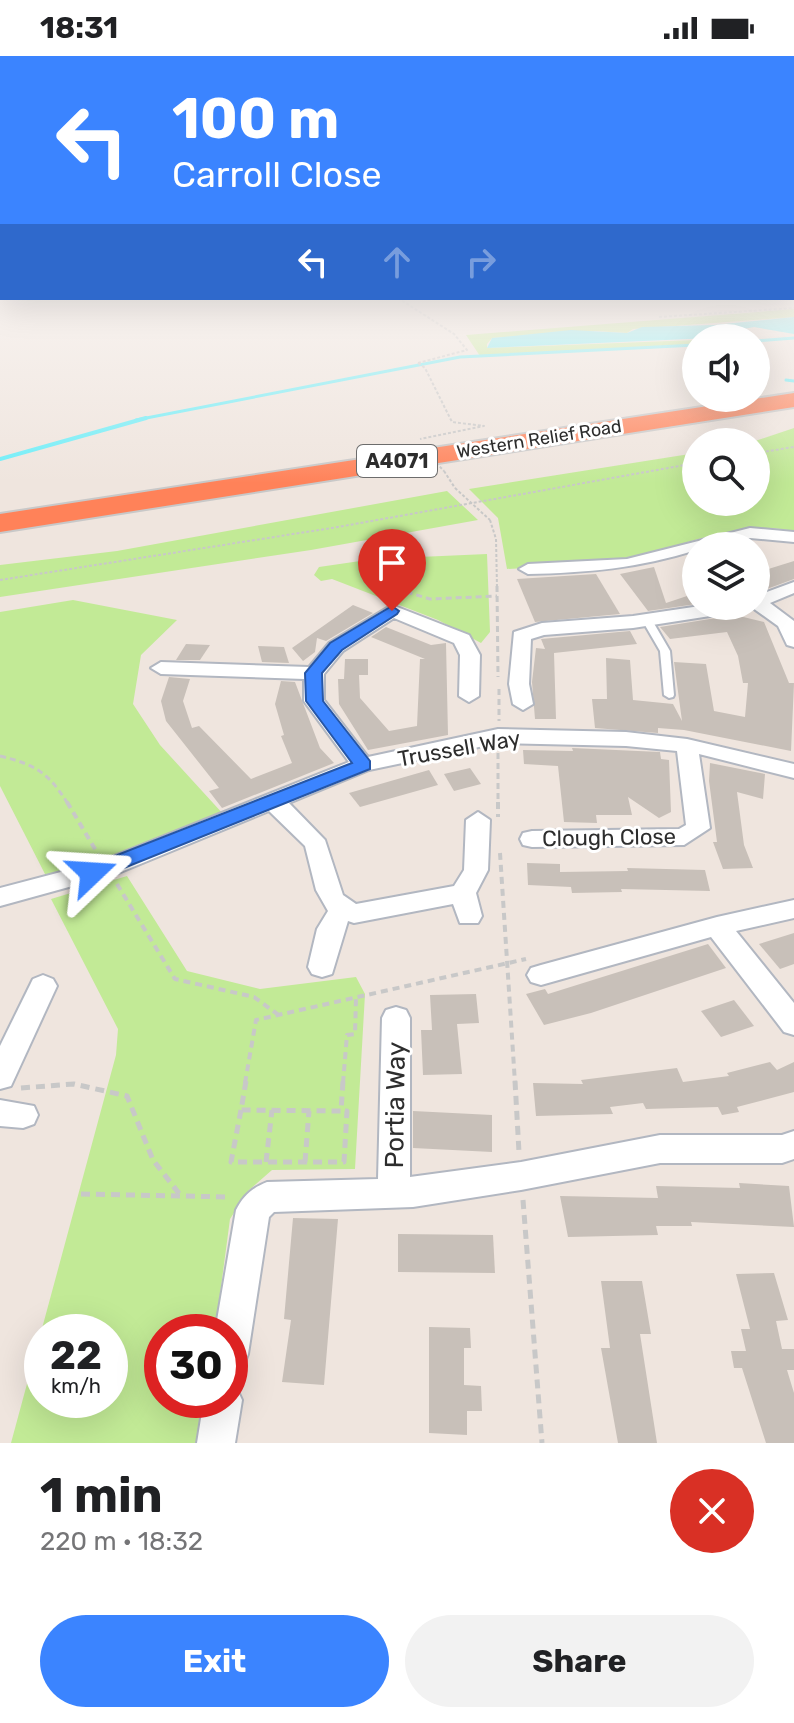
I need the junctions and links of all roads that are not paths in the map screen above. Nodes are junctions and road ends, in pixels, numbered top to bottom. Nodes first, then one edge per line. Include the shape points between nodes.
1 (794, 400) edge
2 (0, 523) edge
3 (794, 537) edge
4 (528, 569) dead end
5 (794, 587) edge
6 (770, 596) edge
7 (770, 612) edge
8 (682, 614) edge
9 (647, 620) junction
10 (794, 641) edge
11 (161, 668) dead end
12 (314, 673) junction
13 (669, 695) dead end
14 (469, 696) dead end
15 (523, 704) dead end
16 (687, 746) junction
17 (363, 765) junction
18 (794, 771) edge
19 (273, 802) junction
20 (488, 822) road end
21 (532, 839) dead end
22 (0, 897) edge
23 (794, 909) edge
24 (341, 910) junction
25 (717, 926) junction
26 (322, 967) dead end
27 (541, 975) dead end
28 (43, 986) dead end
29 (396, 1018) dead end
30 (794, 1024) edge
31 (8, 1099) edge
32 (794, 1145) edge
33 (394, 1191) junction
34 (236, 1314) edge
35 (220, 1418) edge
36 (216, 1443) edge

1 - 2 highway, Western Relief Road / A4071
3 - 4 street via 766,530 626,564
5 - 6 street
7 - 10 street via 786,623
8 - 9 street
9 - 13 lane via 665,651
9 - 15 street via 542,629 521,636
11 - 12 street
12 - 14 street via 336,647 392,611 462,639 470,655
12 - 17 street via 314,701
16 - 17 street, Trussell Way via 498,736
16 - 18 street, Trussell Way
16 - 21 street, Clough Close via 698,828 684,837
17 - 19 street, Trussell Way
19 - 22 street, Trussell Way via 107,868
19 - 24 street via 320,851 329,896
20 - 24 street via 466,904 354,914
23 - 25 street
24 - 26 street via 330,929
25 - 27 street
25 - 30 street
28 - 31 street
29 - 33 street, Portia Way
32 - 33 street via 660,1149 521,1176
33 - 34 street via 267,1197 253,1210
35 - 36 street

